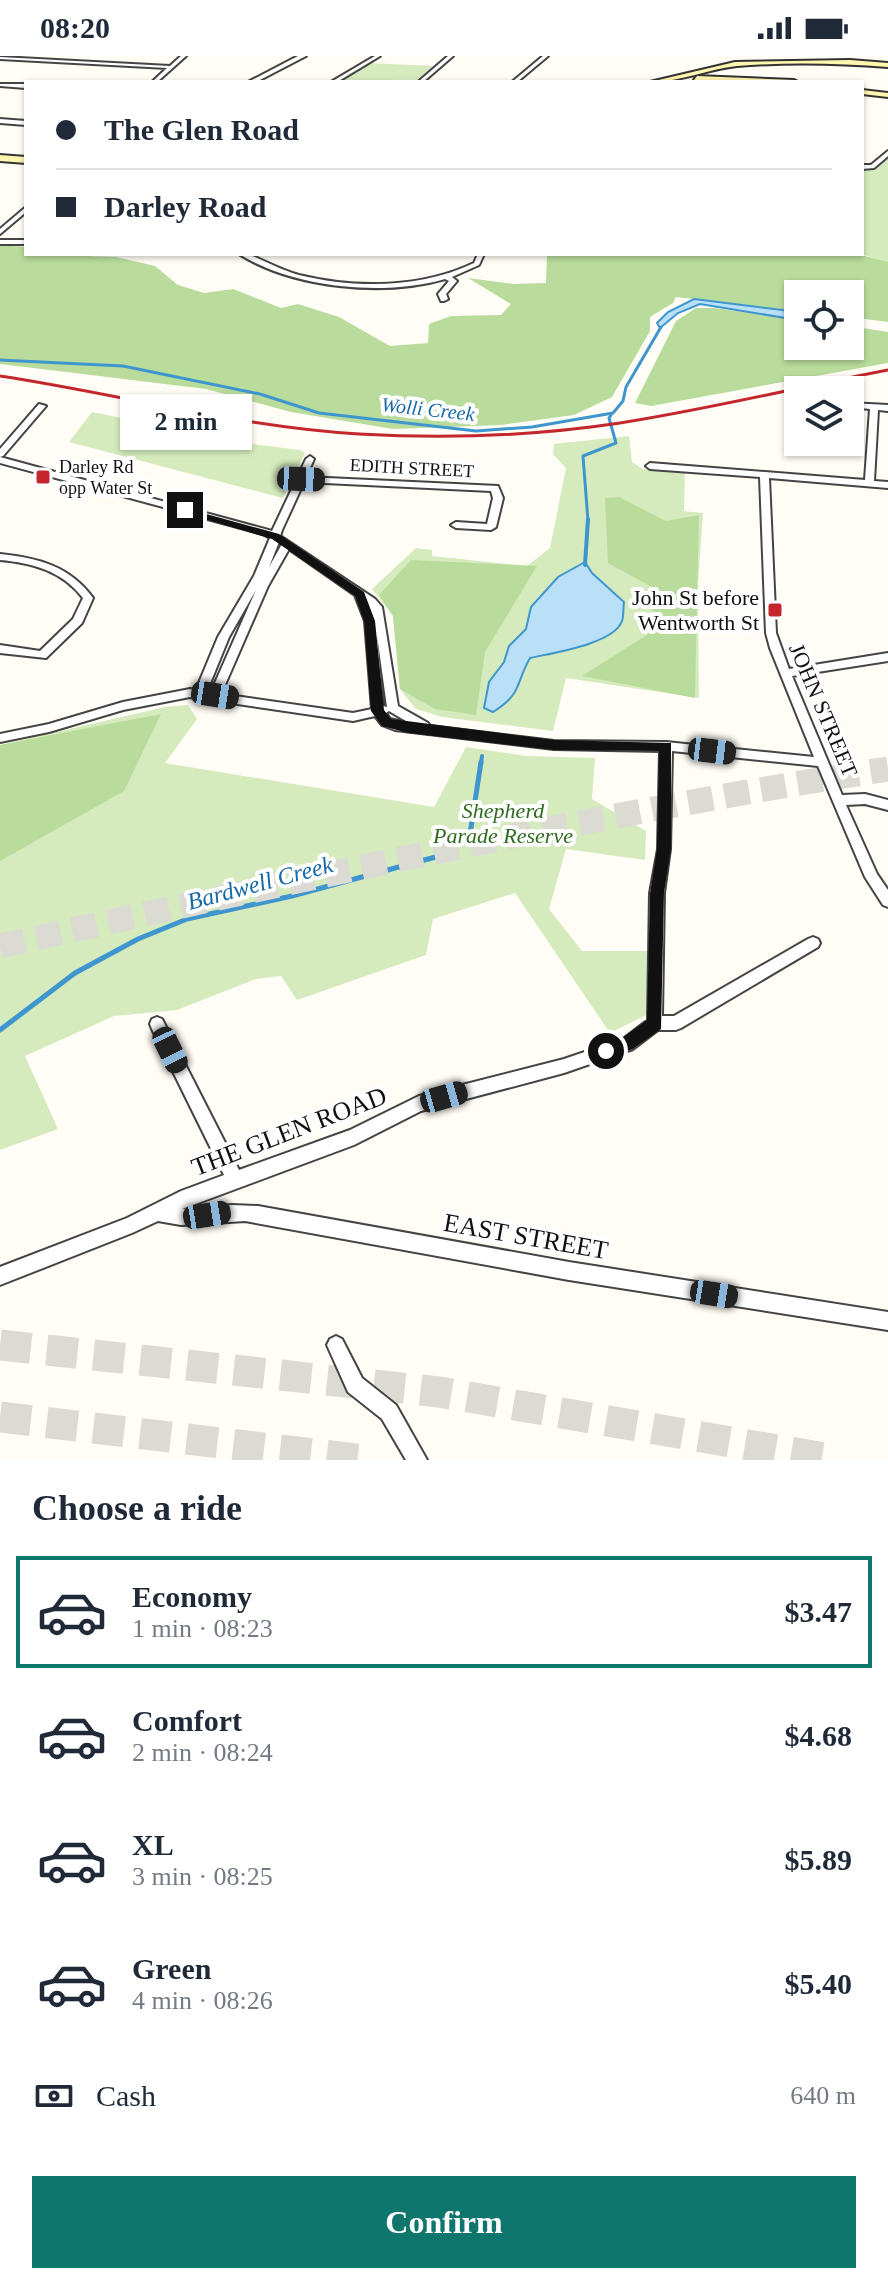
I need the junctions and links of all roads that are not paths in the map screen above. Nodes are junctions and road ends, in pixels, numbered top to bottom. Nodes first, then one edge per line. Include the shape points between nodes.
1 (184, 56) edge
2 (303, 56) edge
3 (378, 56) edge
4 (451, 56) edge
5 (546, 56) edge
6 (1, 57) edge
7 (888, 65) edge
8 (171, 67) junction
9 (695, 76) junction
10 (156, 80) edge
11 (255, 80) edge
12 (336, 80) edge
13 (422, 80) edge
14 (516, 80) edge
15 (663, 80) edge
16 (761, 80) edge
17 (0, 85) edge
18 (24, 86) edge
19 (864, 92) edge
20 (888, 95) edge
21 (0, 121) edge
22 (24, 123) edge
23 (888, 153) edge
24 (0, 158) edge
25 (24, 160) edge
26 (864, 167) edge
27 (24, 211) edge
28 (0, 232) edge
29 (0, 242) edge
30 (24, 242) edge
31 (247, 256) edge
32 (480, 256) edge
33 (445, 276) junction
34 (444, 299) dead end
35 (42, 406) dead end
36 (864, 406) edge
37 (874, 407) junction
38 (888, 408) edge
39 (0, 454) edge
40 (310, 459) dead end
41 (0, 460) edge
42 (650, 466) dead end
43 (764, 475) junction
44 (301, 479) junction
45 (869, 483) junction
46 (888, 485) edge
47 (456, 525) dead end
48 (276, 536) junction
49 (287, 543) junction
50 (0, 557) edge
51 (360, 595) junction
52 (0, 649) edge
53 (888, 657) edge
54 (786, 673) junction
55 (200, 694) junction
56 (215, 695) junction
57 (393, 708) junction
58 (378, 711) junction
59 (430, 730) junction
60 (0, 738) edge
61 (666, 746) junction
62 (823, 762) junction
63 (840, 800) junction
64 (888, 805) edge
65 (888, 901) edge
66 (813, 943) dead end
67 (655, 1023) junction
68 (157, 1024) dead end
69 (234, 1178) junction
70 (157, 1212) junction
71 (0, 1276) edge
72 (888, 1321) edge
73 (336, 1345) dead end
74 (417, 1460) edge

1 - 8 street
2 - 11 street
3 - 12 street
4 - 13 street
5 - 14 street
6 - 8 street
7 - 9 main road via 735,64
8 - 10 street
9 - 15 main road
9 - 16 main road
17 - 18 street
19 - 20 main road
21 - 22 street
23 - 26 street via 872,167
24 - 25 main road
27 - 28 street
29 - 30 street
31 - 33 street via 323,281 405,284
32 - 33 street via 474,266
33 - 34 street via 453,281 442,294
35 - 39 street
36 - 37 street
37 - 38 street
37 - 45 street
40 - 44 street
41 - 48 street
42 - 43 street
43 - 45 street
43 - 54 street, JOHN STREET via 771,633
44 - 47 street, EDITH STREET via 495,488 498,498 491,527
44 - 48 street
45 - 46 street
48 - 49 street
48 - 55 street
49 - 51 street
49 - 56 street
50 - 52 street via 47,565 70,576 88,598 78,621 42,655
51 - 57 street via 381,617
51 - 58 street via 370,621
53 - 54 street
54 - 62 street, JOHN STREET
55 - 56 street
55 - 60 street via 136,703
56 - 58 street via 353,717
57 - 58 street
57 - 59 street
58 - 59 street via 395,726
59 - 61 street via 586,748
61 - 62 street
61 - 67 street
62 - 63 street, JOHN STREET
63 - 64 street
63 - 65 street, JOHN STREET via 872,877
66 - 67 street, THE GLEN ROAD via 676,1023
67 - 69 street, THE GLEN ROAD via 628,1044 419,1104 354,1137
68 - 69 street
69 - 70 street, THE GLEN ROAD
70 - 71 street, THE GLEN ROAD
70 - 72 street, EAST STREET via 174,1219 248,1212 569,1271
73 - 74 street via 355,1385 389,1412

